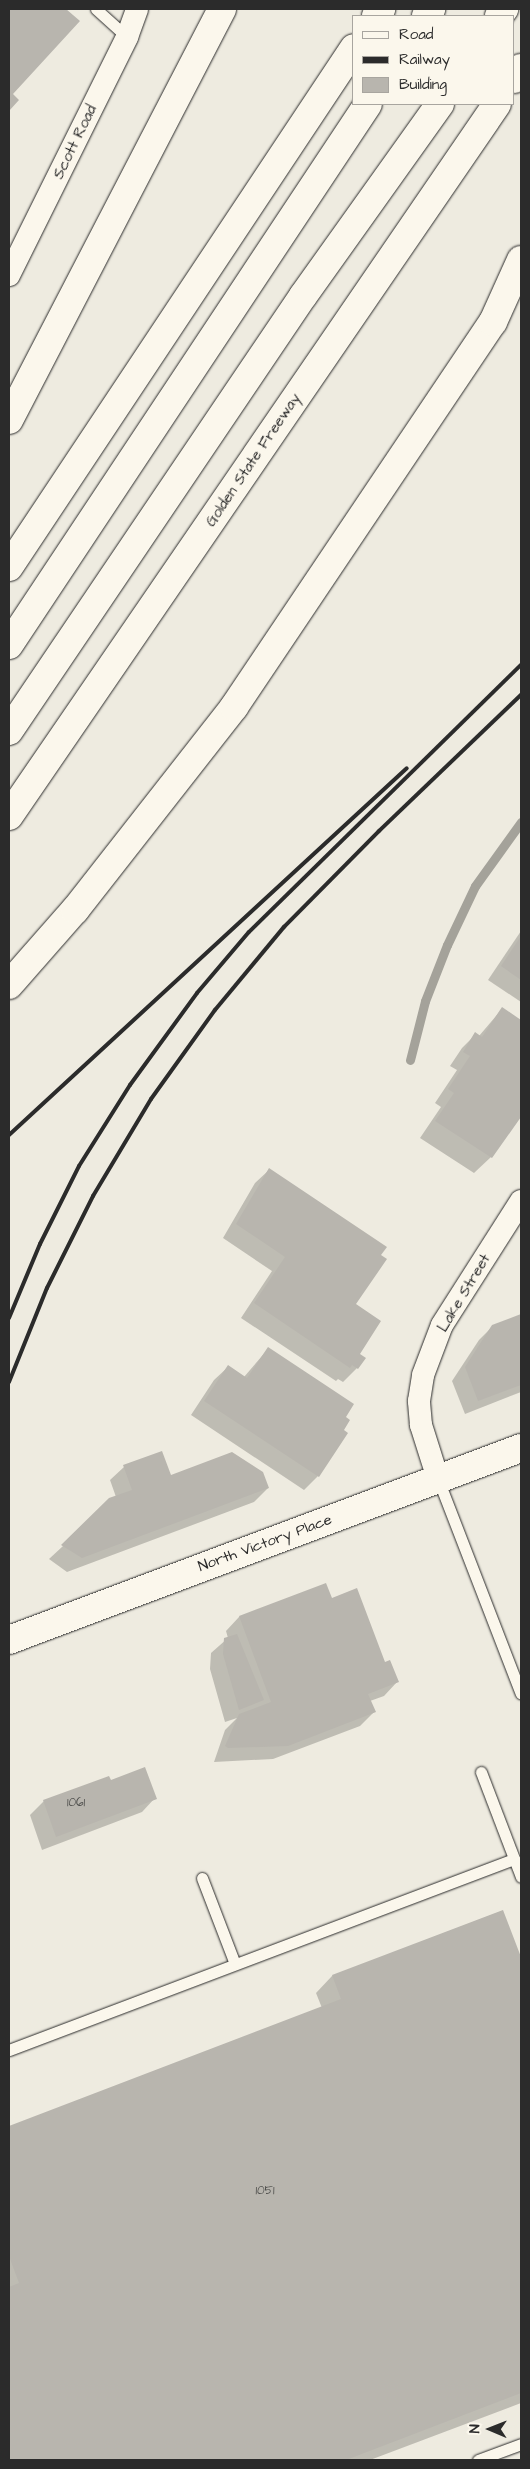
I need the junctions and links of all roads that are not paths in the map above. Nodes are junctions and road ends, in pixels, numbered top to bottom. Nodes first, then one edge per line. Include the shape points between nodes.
1 (96, 9) edge
2 (137, 9) edge
3 (222, 9) edge
4 (128, 37) junction
5 (352, 51) edge
6 (367, 105) edge
7 (439, 105) edge
8 (496, 105) edge
9 (521, 260) edge
10 (10, 268) edge
11 (521, 297) edge
12 (493, 322) junction
13 (9, 420) edge
14 (9, 567) edge
15 (9, 645) edge
16 (9, 731) edge
17 (9, 816) edge
18 (9, 985) edge
19 (521, 1201) edge
20 (521, 1448) edge
21 (438, 1478) junction
22 (9, 1640) edge
23 (521, 1694) edge
24 (481, 1772) dead end
25 (514, 1859) junction
26 (521, 1877) edge
27 (202, 1878) dead end
28 (235, 1964) junction
29 (9, 2050) edge
30 (521, 2444) edge
31 (478, 2460) edge

1 - 4 lane
2 - 4 street, Scott Road
3 - 13 main road
4 - 10 street, Scott Road
5 - 14 main road
6 - 15 main road
7 - 16 main road via 303,296
8 - 17 main road, Golden State Freeway
9 - 12 main road
11 - 12 main road
12 - 18 main road via 234,707 75,910
19 - 21 street, Lake Street via 442,1325 423,1375 419,1401 421,1425
20 - 21 main road, North Victory Place
21 - 22 main road, North Victory Place
21 - 23 lane
24 - 25 lane
25 - 26 lane
25 - 28 lane
27 - 28 lane
28 - 29 lane
30 - 31 lane

